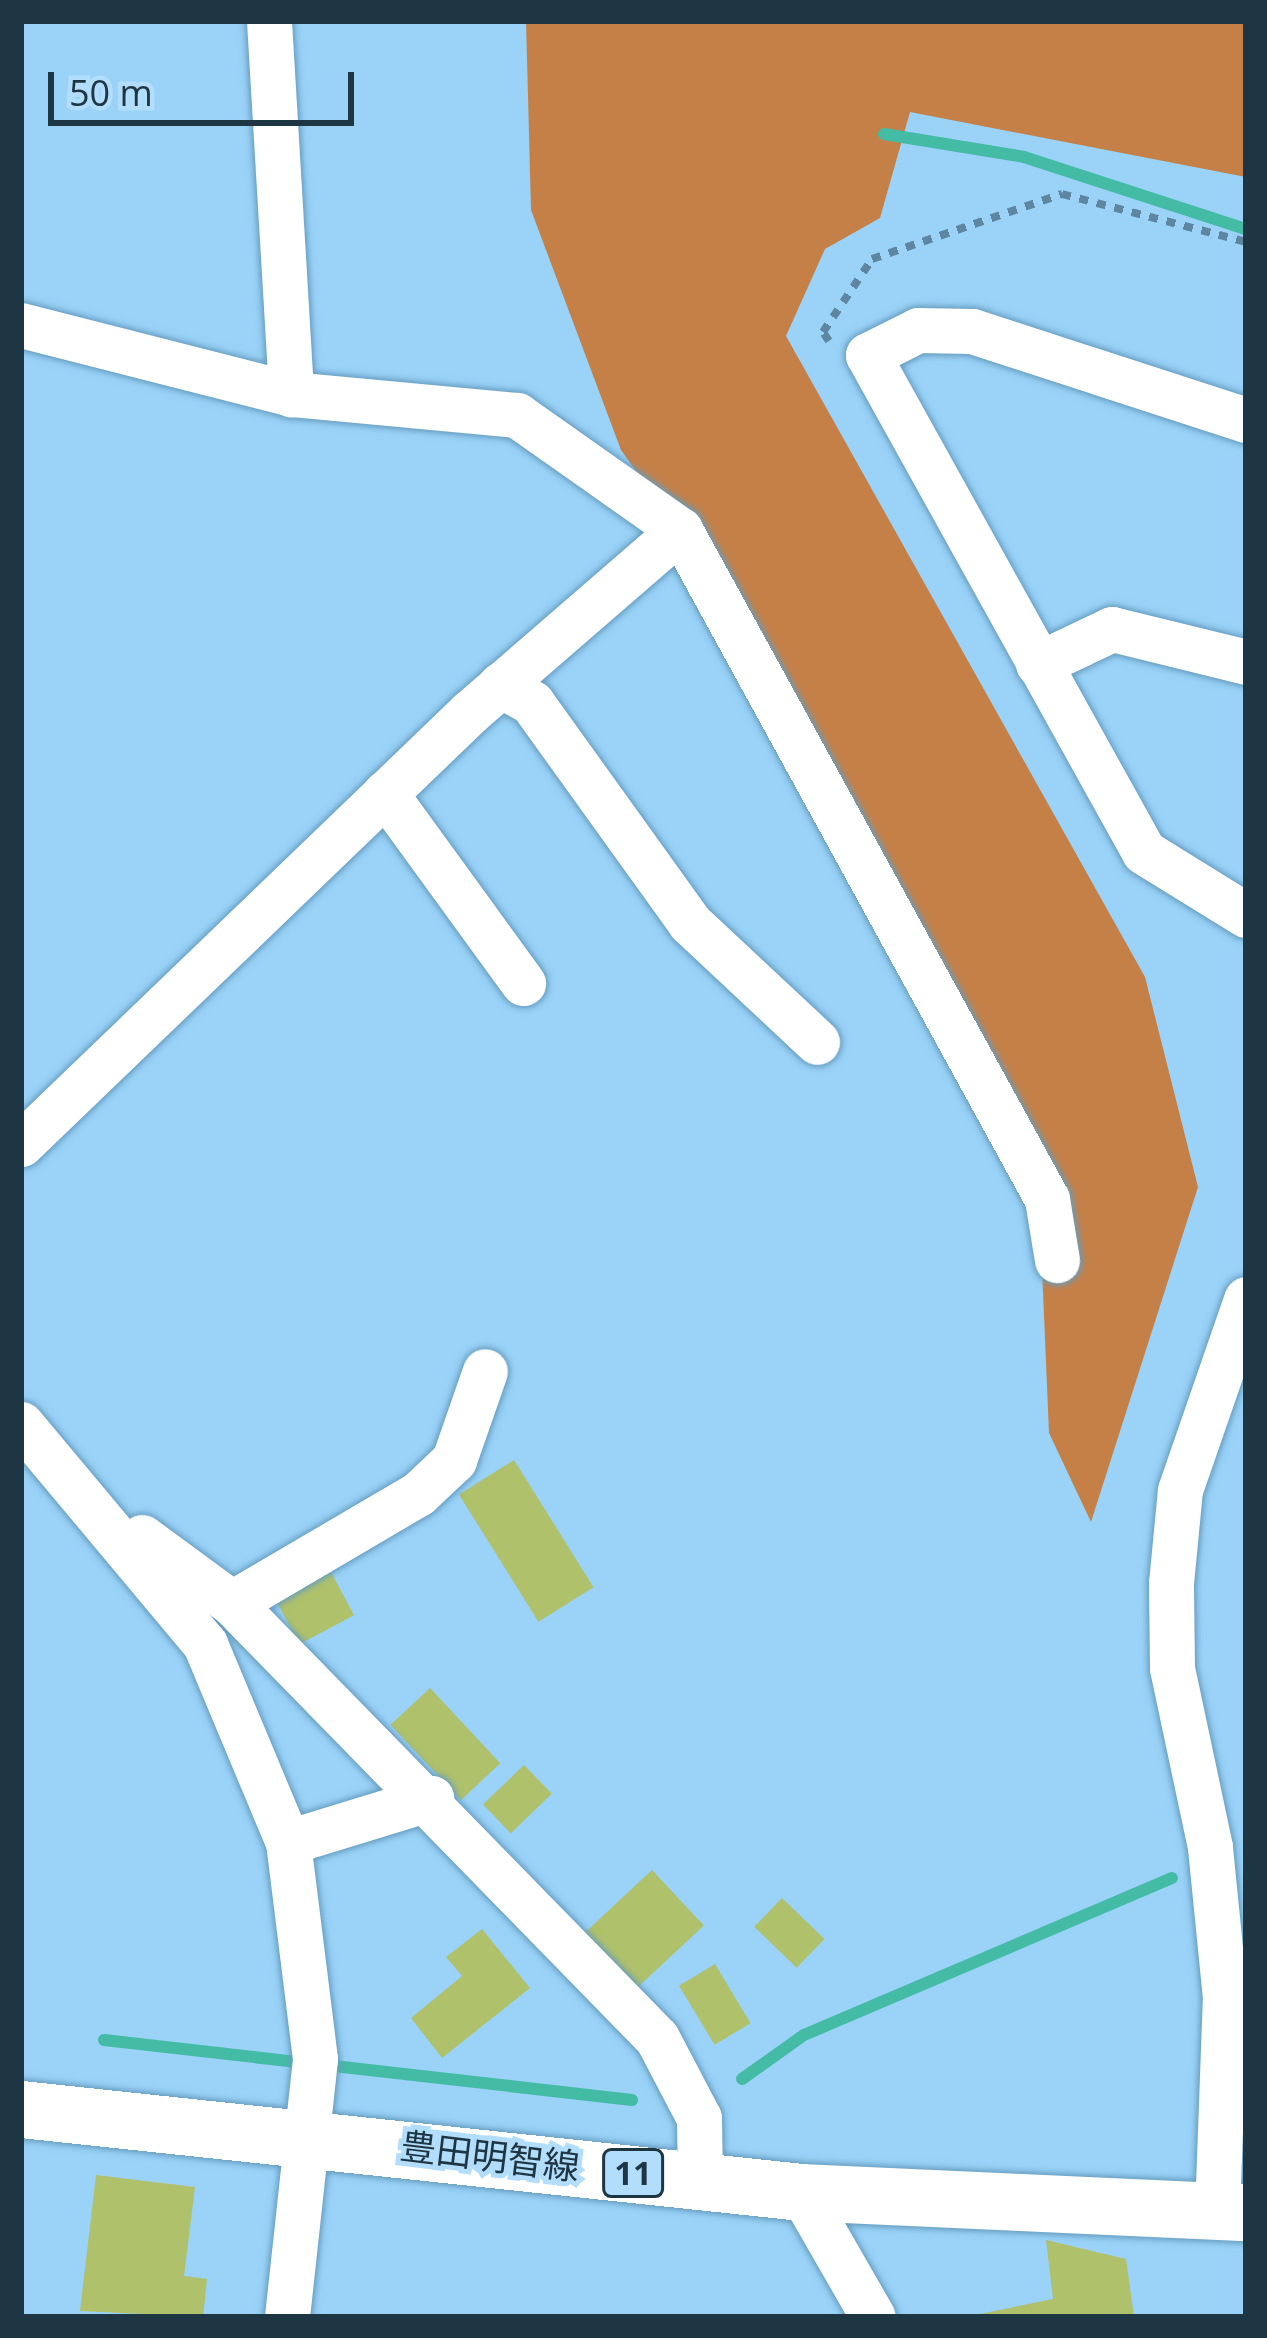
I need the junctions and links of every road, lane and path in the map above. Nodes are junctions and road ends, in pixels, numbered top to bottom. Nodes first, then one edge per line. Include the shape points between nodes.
1 (269, 21) edge
2 (1246, 242) edge
3 (21, 325) edge
4 (830, 343) dead end
5 (291, 394) junction
6 (1246, 420) edge
7 (680, 530) junction
8 (1246, 662) edge
9 (1039, 664) junction
10 (500, 685) junction
11 (385, 793) junction
12 (1246, 915) edge
13 (523, 982) dead end
14 (818, 1042) dead end
15 (21, 1144) edge
16 (1057, 1260) dead end
17 (1246, 1299) edge
18 (485, 1371) dead end
19 (21, 1424) edge
20 (99, 1506) junction
21 (232, 1603) junction
22 (431, 1798) junction
23 (288, 1842) junction
24 (21, 2109) edge
25 (309, 2134) junction
26 (700, 2181) junction
27 (801, 2192) junction
28 (1232, 2212) edge
29 (287, 2317) edge
30 (873, 2317) edge

1 - 5 street
2 - 4 path via 1062,194 872,259 823,332
3 - 5 street
5 - 7 street via 517,415
6 - 9 street via 972,331 918,330 868,355
7 - 10 street
7 - 16 street via 1047,1199
8 - 9 street via 1112,629
9 - 12 street via 1144,853
10 - 11 street
10 - 14 street via 532,703 690,922
11 - 13 street
11 - 15 street
17 - 28 street via 1180,1490 1172,1583 1172,1668 1210,1847 1225,1998
18 - 21 street via 442,1472
19 - 20 street
20 - 21 street
20 - 23 street via 205,1644
21 - 22 street
22 - 23 street
22 - 26 street via 657,2038 699,2118
23 - 25 street via 315,2059
24 - 25 main road, 豊田明智線 / 11
25 - 26 main road, 豊田明智線 / 11
25 - 29 street
26 - 27 main road, 豊田明智線 / 11
27 - 28 main road, 豊田明智線 / 11
27 - 30 street

